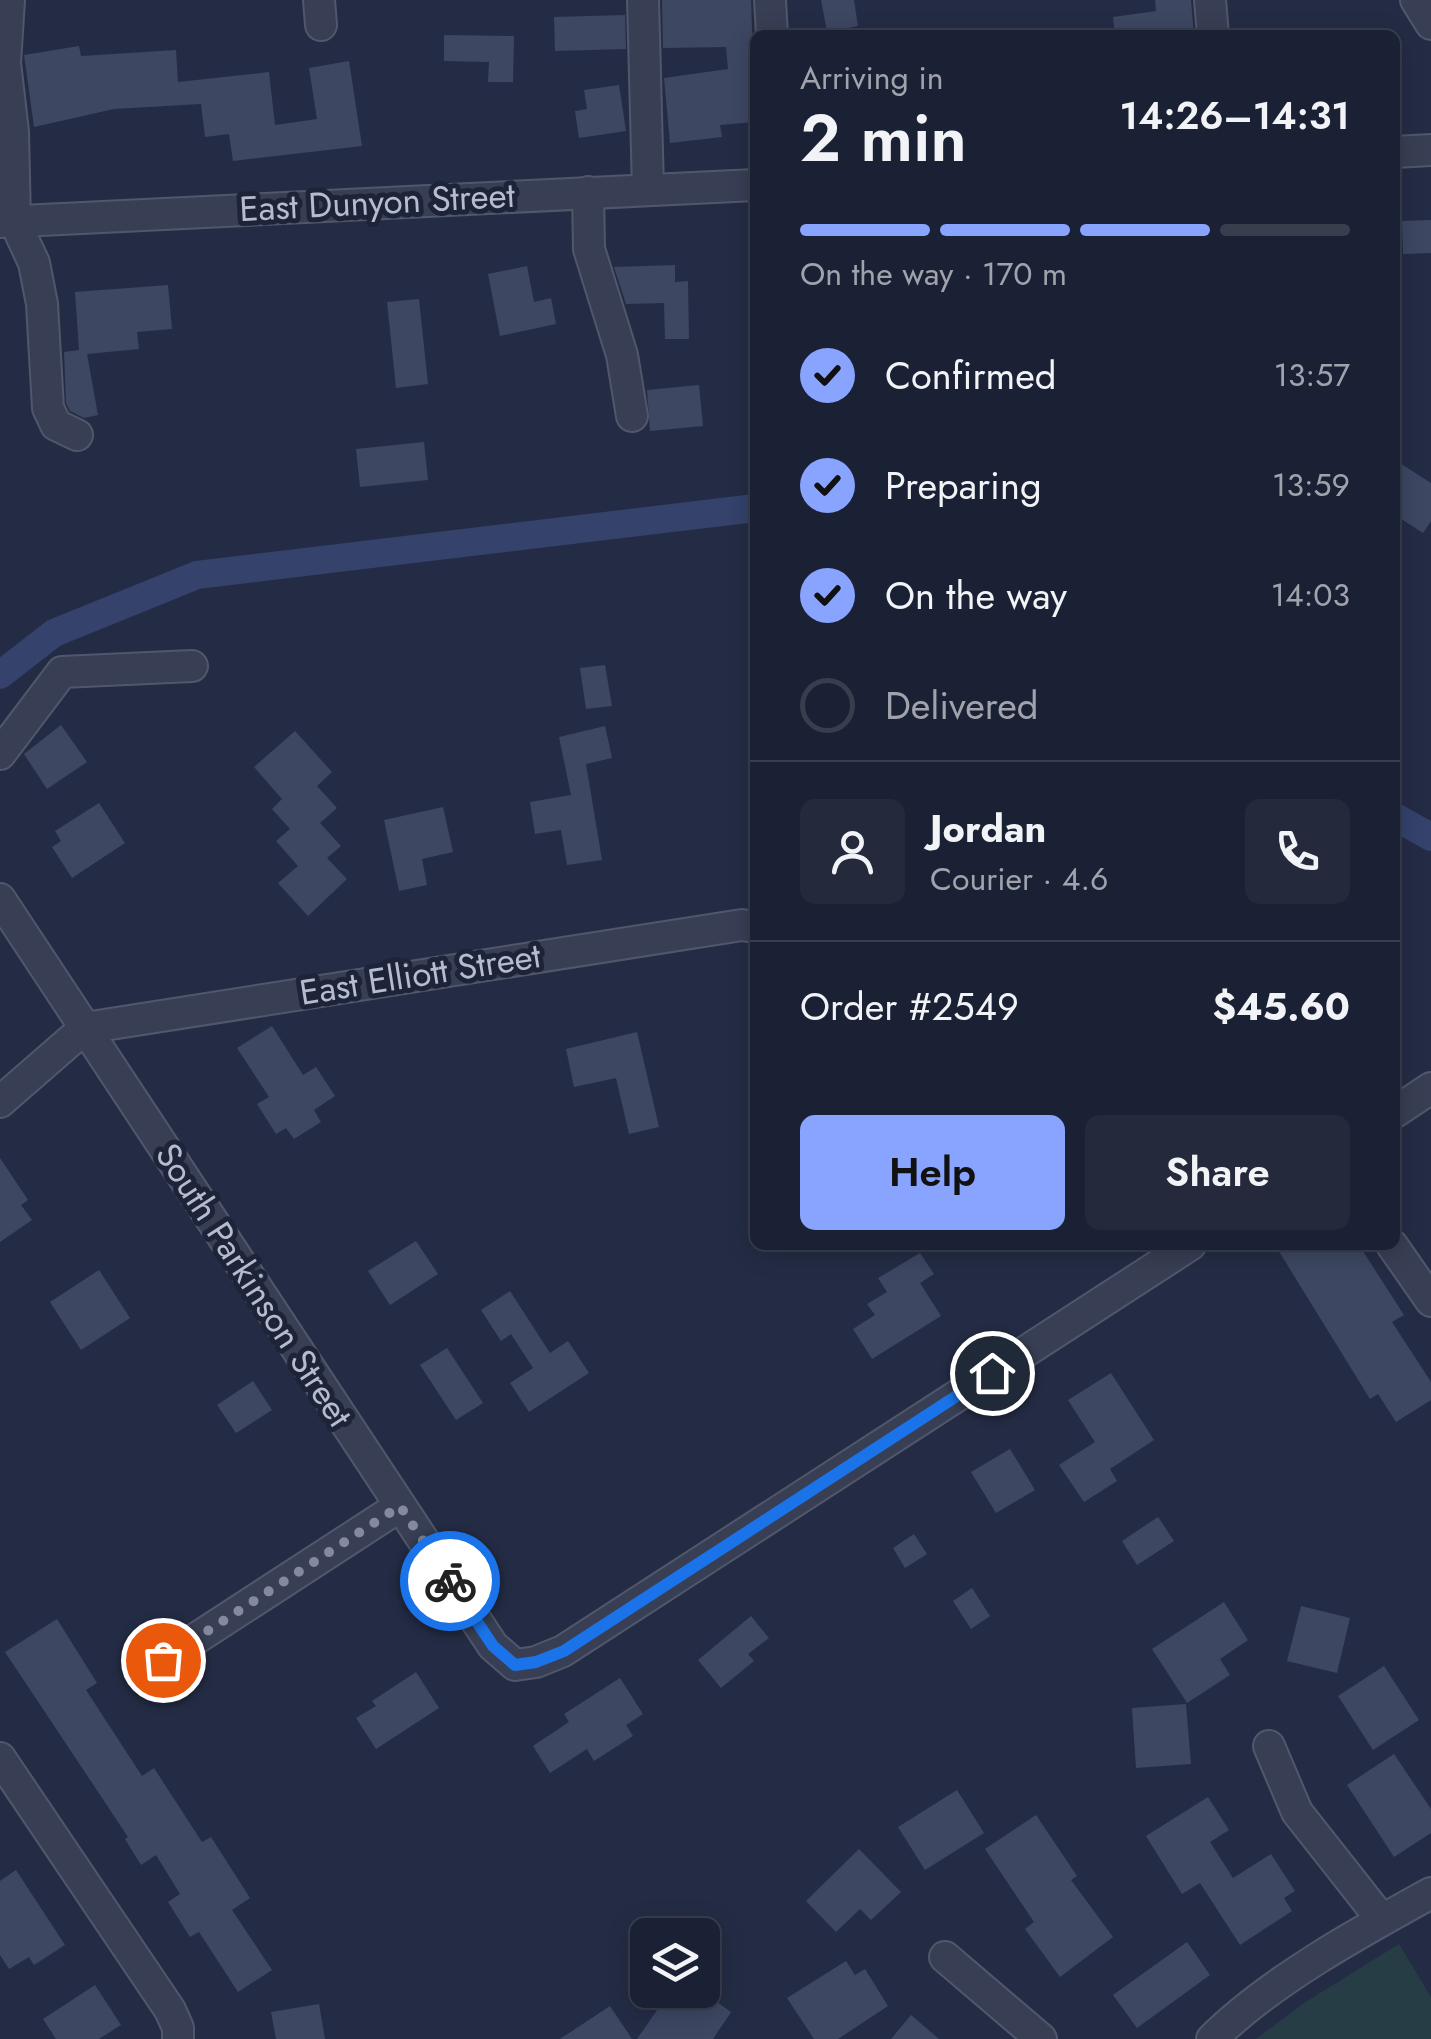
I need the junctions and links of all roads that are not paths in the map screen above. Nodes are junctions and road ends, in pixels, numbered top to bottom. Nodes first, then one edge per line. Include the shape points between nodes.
1 (8, 0) edge
2 (643, 0) edge
3 (770, 0) edge
4 (1210, 0) edge
5 (1416, 0) edge
6 (1431, 24) edge
7 (772, 30) edge
8 (1213, 30) edge
9 (1431, 150) edge
10 (1400, 152) edge
11 (750, 185) edge
12 (648, 189) junction
13 (588, 192) junction
14 (7, 222) edge
15 (632, 416) dead end
16 (77, 435) dead end
17 (192, 666) dead end
18 (0, 754) edge
19 (0, 899) edge
20 (750, 927) edge
21 (85, 1028) junction
22 (1431, 1088) edge
23 (0, 1102) edge
24 (1400, 1109) edge
25 (1182, 1250) edge
26 (1395, 1250) edge
27 (1431, 1301) edge
28 (400, 1506) junction
29 (163, 1660) dead end
30 (1269, 1746) dead end
31 (0, 1758) edge
32 (1431, 1893) edge
33 (1382, 1920) junction
34 (946, 1957) dead end
35 (178, 2039) edge
36 (1041, 2039) edge
37 (1212, 2039) edge

1 - 14 street
2 - 12 street
3 - 7 street
4 - 8 street
5 - 6 street
9 - 10 street
11 - 12 street, East Dunyon Street
12 - 13 street, East Dunyon Street
13 - 14 street, East Dunyon Street
13 - 15 street via 589,249 622,356
14 - 16 street via 34,263 48,408 56,425
17 - 18 street via 62,672
19 - 21 street, South Parkinson Street
20 - 21 street, East Elliott Street
21 - 23 street
21 - 28 street, South Parkinson Street
22 - 24 street
25 - 28 street, South Parkinson Street via 564,1651 536,1662 515,1665 493,1646
26 - 27 street
28 - 29 street
30 - 33 street via 1297,1812
31 - 35 street via 170,2010
32 - 33 street
33 - 37 street via 1265,1995
34 - 36 street

